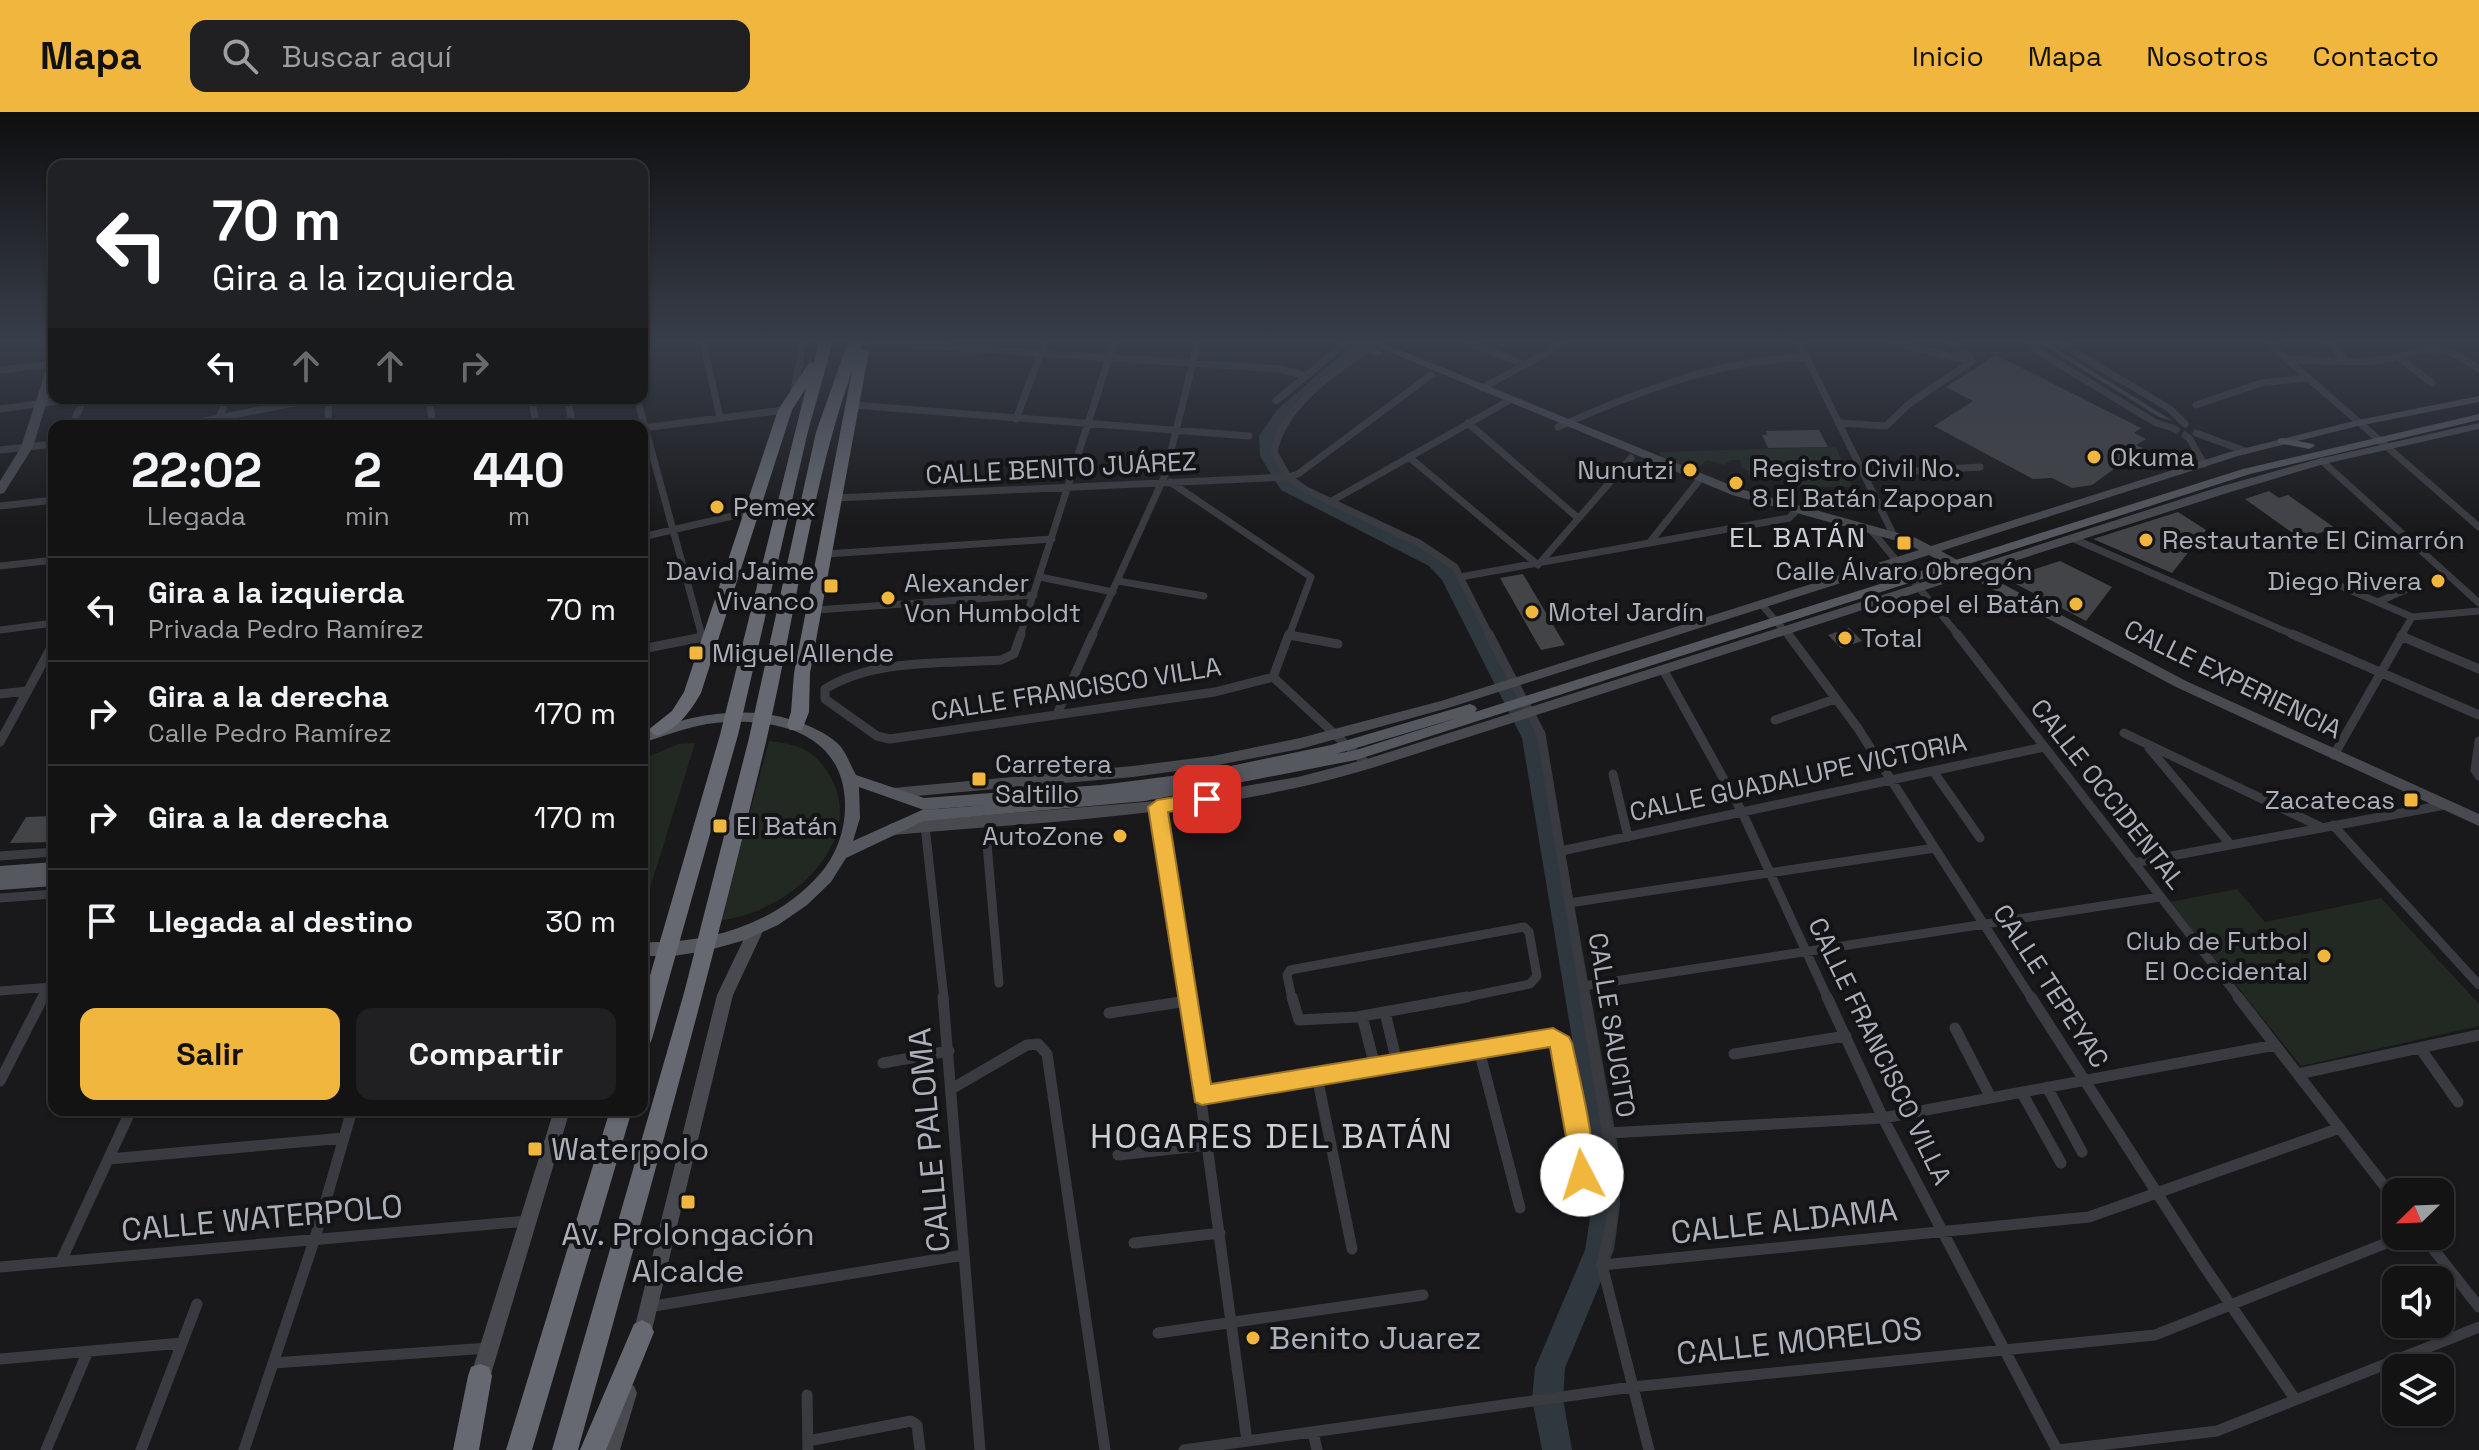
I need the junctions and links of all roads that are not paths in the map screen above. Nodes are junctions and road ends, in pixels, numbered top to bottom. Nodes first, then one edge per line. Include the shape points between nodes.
1 (30, 404) edge
2 (39, 404) edge
3 (224, 404) edge
4 (286, 404) edge
5 (717, 404) edge
6 (788, 404) edge
7 (808, 404) edge
8 (833, 404) edge
9 (1022, 404) edge
10 (1095, 404) edge
11 (1183, 404) edge
12 (1305, 404) edge
13 (1391, 404) edge
14 (1502, 404) edge
15 (1512, 404) edge
16 (1609, 404) edge
17 (1830, 404) edge
18 (1909, 404) edge
19 (2125, 404) edge
20 (2162, 404) edge
21 (2337, 404) edge
22 (2452, 404) edge
23 (853, 405) joint
24 (0, 409) edge
25 (2479, 409) edge
26 (785, 410) junction
27 (720, 417) junction
28 (219, 418) junction
29 (1016, 419) junction
30 (209, 420) edge
31 (1468, 423) junction
32 (1839, 423) junction
33 (2358, 423) junction
34 (2185, 424) tunnel mouth
35 (1088, 425) junction
36 (1562, 425) junction
37 (2478, 425) edge
38 (648, 427) edge
39 (2173, 428) tunnel mouth
40 (1177, 430) junction
41 (1249, 436) dead end
42 (2377, 439) junction
43 (2282, 441) junction
44 (648, 442) edge
45 (48, 445) edge
46 (2309, 446) junction
47 (27, 447) junction
48 (0, 450) edge
49 (2245, 451) junction
50 (1409, 457) junction
51 (1631, 458) junction
52 (2322, 461) junction
53 (2204, 464) junction
54 (1980, 467) dead end
55 (1866, 474) junction
56 (1287, 477) junction
57 (1699, 481) junction
58 (1166, 483) junction
59 (1069, 488) junction
60 (0, 490) edge
61 (836, 498) junction
62 (48, 501) edge
63 (1330, 502) junction
64 (0, 506) edge
65 (1797, 510) junction
66 (754, 511) junction
67 (2118, 511) junction
68 (2147, 514) junction
69 (1578, 518) junction
70 (2479, 527) edge
71 (674, 530) junction
72 (1871, 530) junction
73 (648, 536) edge
74 (1894, 536) junction
75 (1052, 539) junction
76 (2074, 539) junction
77 (1650, 542) junction
78 (1930, 550) junction
79 (826, 554) junction
80 (1949, 560) junction
81 (48, 561) edge
82 (1538, 565) junction
83 (1993, 565) junction
84 (0, 566) edge
85 (1969, 572) junction
86 (1910, 574) junction
87 (1040, 577) junction
88 (1460, 577) junction
89 (1118, 581) junction
90 (2416, 585) dead end
91 (2343, 587) dead end
92 (2000, 588) junction
93 (1113, 592) junction
94 (1034, 595) junction
95 (1204, 596) dead end
96 (2378, 602) junction
97 (2479, 603) edge
98 (816, 610) junction
99 (2479, 611) edge
100 (1769, 612) junction
101 (2412, 617) junction
102 (48, 624) edge
103 (0, 630) edge
104 (1788, 631) junction
105 (1289, 635) junction
106 (707, 636) junction
107 (2401, 636) junction
108 (1338, 644) dead end
109 (648, 648) edge
110 (48, 654) edge
111 (2479, 669) edge
112 (1664, 671) junction
113 (2381, 672) junction
114 (1273, 677) junction
115 (27, 691) junction
116 (0, 694) edge
117 (1522, 698) junction
118 (1835, 699) junction
119 (1057, 714) junction
120 (2479, 715) edge
121 (1775, 720) dead end
122 (788, 723) junction
123 (657, 730) junction
124 (2124, 733) dead end
125 (648, 735) edge
126 (2479, 741) edge
127 (0, 742) edge
128 (2146, 745) junction
129 (2044, 747) junction
130 (1351, 750) junction
131 (2334, 755) junction
132 (1933, 771) junction
133 (1613, 774) dead end
134 (2479, 776) edge
135 (849, 778) junction
136 (1891, 780) junction
137 (2445, 805) junction
138 (1157, 807) junction
139 (1742, 812) junction
140 (2479, 820) edge
141 (992, 822) junction
142 (2333, 825) junction
143 (925, 826) junction
144 (2321, 827) junction
145 (889, 830) junction
146 (1628, 837) junction
147 (1980, 838) dead end
148 (2230, 844) junction
149 (1935, 848) junction
150 (1561, 851) junction
151 (48, 852) edge
152 (840, 854) junction
153 (0, 856) edge
154 (2134, 863) junction
155 (48, 868) edge
156 (0, 872) edge
157 (1770, 873) junction
158 (48, 880) edge
159 (0, 884) edge
160 (48, 894) edge
161 (2160, 897) junction
162 (0, 898) edge
163 (1569, 903) junction
164 (1985, 924) junction
165 (756, 929) junction
166 (648, 949) edge
167 (1808, 951) junction
168 (999, 983) dead end
169 (2479, 985) edge
170 (1583, 986) junction
171 (48, 987) edge
172 (0, 991) edge
173 (48, 993) edge
174 (1187, 1001) junction
175 (1385, 1012) junction
176 (1109, 1013) dead end
177 (1362, 1016) junction
178 (648, 1018) edge
179 (1955, 1028) dead end
180 (2479, 1035) edge
181 (1846, 1036) junction
182 (2275, 1045) junction
183 (2420, 1048) junction
184 (1479, 1050) junction
185 (949, 1051) junction
186 (1734, 1054) dead end
187 (883, 1063) dead end
188 (1397, 1063) junction
189 (1375, 1066) junction
190 (2298, 1074) junction
191 (1317, 1076) junction
192 (2085, 1080) junction
193 (0, 1081) edge
194 (2047, 1087) junction
195 (953, 1088) junction
196 (2022, 1093) junction
197 (1202, 1095) junction
198 (1991, 1098) junction
199 (2458, 1102) dead end
200 (128, 1116) edge
201 (350, 1116) edge
202 (560, 1116) edge
203 (619, 1116) edge
204 (1883, 1118) junction
205 (2340, 1128) junction
206 (1608, 1133) junction
207 (344, 1138) junction
208 (1209, 1145) junction
209 (2082, 1152) dead end
210 (1118, 1155) dead end
211 (109, 1159) junction
212 (2061, 1163) dead end
213 (2382, 1183) edge
214 (2158, 1194) junction
215 (1584, 1197) dead end
216 (1520, 1208) dead end
217 (528, 1221) junction
218 (1944, 1232) junction
219 (1220, 1233) junction
220 (315, 1238) junction
221 (1134, 1243) dead end
222 (2382, 1245) edge
223 (1352, 1249) dead end
224 (2434, 1250) edge
225 (964, 1255) junction
226 (61, 1261) junction
227 (1602, 1265) junction
228 (0, 1267) edge
229 (1423, 1295) dead end
230 (197, 1304) dead end
231 (2229, 1306) junction
232 (648, 1307) junction
233 (2479, 1307) edge
234 (1232, 1324) junction
235 (2479, 1327) edge
236 (642, 1332) junction
237 (1158, 1333) dead end
238 (182, 1343) junction
239 (489, 1348) junction
240 (2005, 1348) junction
241 (88, 1351) junction
242 (0, 1359) edge
243 (273, 1363) junction
244 (480, 1376) junction
245 (1632, 1387) junction
246 (807, 1395) dead end
247 (2295, 1399) junction
248 (1313, 1432) junction
249 (1247, 1441) junction
250 (808, 1446) edge
251 (1219, 1448) edge
252 (46, 1450) edge
253 (141, 1450) edge
254 (244, 1450) edge
255 (458, 1450) edge
256 (466, 1450) edge
257 (519, 1450) edge
258 (565, 1450) edge
259 (593, 1450) edge
260 (610, 1450) edge
261 (920, 1450) edge
262 (980, 1450) edge
263 (1105, 1450) edge
264 (1184, 1450) edge
265 (1317, 1450) edge
266 (1649, 1450) edge
267 (2057, 1450) edge

1 - 24 street
2 - 47 street
3 - 28 street
4 - 28 street
5 - 27 street
6 - 26 highway
7 - 178 highway via 729,735
8 - 258 highway via 694,993
9 - 29 street
10 - 35 street
11 - 40 street
12 - 56 street via 1278,432 1274,452
13 - 56 street
14 - 31 street
15 - 36 street
16 - 36 street
17 - 32 street
18 - 32 street via 1886,426
19 - 39 street
20 - 34 street
21 - 33 street
22 - 33 street
23 - 29 street
23 - 61 highway
25 - 42 main road
26 - 27 street
26 - 66 highway
27 - 38 street
28 - 30 street
29 - 35 street
31 - 50 street
31 - 69 street
32 - 55 street
33 - 42 street
33 - 43 street
35 - 40 street
35 - 59 street
36 - 51 street
36 - 57 street
37 - 42 street
40 - 41 street
40 - 58 street
42 - 46 main road
42 - 52 street
42 - 67 main road
42 - 70 street
43 - 46 main road
43 - 49 street
44 - 71 street
45 - 47 street
46 - 80 main road
47 - 48 street
47 - 60 street
49 - 53 street
49 - 53 street via 2193,436
50 - 63 street
50 - 82 street
51 - 57 street
51 - 69 street
52 - 68 street
52 - 97 street
53 - 78 street
54 - 55 street
55 - 74 street
56 - 58 street, CALLE BENITO JUÁREZ
56 - 63 street, CALLE SAUCITO
57 - 65 street
57 - 77 street
58 - 59 street, CALLE BENITO JUÁREZ
58 - 89 street
58 - 105 street via 1311,577
59 - 61 street, CALLE BENITO JUÁREZ
59 - 75 street
61 - 79 highway
62 - 64 street
63 - 88 street, CALLE SAUCITO via 1432,551
65 - 72 street
65 - 77 street via 1789,518
66 - 71 street
66 - 106 highway
67 - 68 main road
67 - 80 main road
68 - 76 street
69 - 82 street
71 - 73 street
71 - 106 street
72 - 74 street
72 - 86 street, CALLE OCCIDENTAL
74 - 78 street
75 - 79 street
75 - 87 street
76 - 83 street
76 - 113 street
77 - 82 street
78 - 80 street, CALLE EXPERIENCIA
78 - 86 street
79 - 98 highway
80 - 85 street, CALLE EXPERIENCIA
80 - 86 main road
81 - 84 street
82 - 88 street
83 - 85 street
83 - 92 street
85 - 86 street
85 - 92 street, CALLE EXPERIENCIA
86 - 100 main road
86 - 100 street
86 - 104 street
86 - 129 street, CALLE OCCIDENTAL
87 - 93 street
87 - 94 street
88 - 117 street, CALLE SAUCITO
89 - 93 street
89 - 95 street
90 - 96 street
91 - 96 street
92 - 131 street, CALLE EXPERIENCIA via 2181,684
93 - 119 street
94 - 98 street
94 - 119 street, CALLE FRANCISCO VILLA via 1011,657 881,670 832,683 823,692 826,702 885,739
96 - 101 street
98 - 122 highway via 802,673 800,712
99 - 101 street
100 - 104 street, CALLE TEPEYAC
100 - 117 main road
100 - 117 street
101 - 107 street
102 - 103 street
104 - 112 street
104 - 118 street, CALLE TEPEYAC
105 - 108 street
105 - 114 street
106 - 109 street
106 - 123 highway via 692,693 678,715
107 - 111 street
107 - 113 street
110 - 115 street
112 - 117 street
112 - 139 street, CALLE FRANCISCO VILLA
113 - 120 street
113 - 131 street
114 - 119 street, CALLE FRANCISCO VILLA via 1215,692
114 - 130 street
115 - 116 street
115 - 127 street
117 - 130 street via 1479,723
117 - 130 main road via 1489,697
117 - 150 street, CALLE SAUCITO via 1541,734
118 - 121 street
118 - 136 street, CALLE TEPEYAC
122 - 123 main road via 728,715
122 - 135 main road via 829,747
123 - 125 main road
124 - 128 street
126 - 134 street
128 - 144 street
128 - 148 street
129 - 132 street, CALLE GUADALUPE VICTORIA
129 - 154 street, CALLE OCCIDENTAL
130 - 135 main road via 1101,790 924,804
130 - 138 street via 1298,782
130 - 145 main road via 1145,796 922,816
131 - 137 street, CALLE EXPERIENCIA
132 - 136 street, CALLE GUADALUPE VICTORIA
132 - 147 street
133 - 146 street
135 - 152 main road via 853,818
136 - 139 street, CALLE GUADALUPE VICTORIA
136 - 149 street, CALLE TEPEYAC
137 - 140 street, CALLE EXPERIENCIA
137 - 142 street
138 - 141 street
138 - 174 street
139 - 146 street, CALLE GUADALUPE VICTORIA
139 - 157 street, CALLE FRANCISCO VILLA
141 - 143 street
141 - 168 street via 987,844
142 - 144 street
142 - 169 street
143 - 145 street
143 - 185 street, CALLE PALOMA
144 - 148 street
145 - 152 main road
146 - 150 street, CALLE GUADALUPE VICTORIA
148 - 154 street
149 - 157 street
149 - 164 street, CALLE TEPEYAC
150 - 163 street, CALLE SAUCITO
151 - 153 street
152 - 165 main road via 806,896
154 - 161 street, CALLE OCCIDENTAL
155 - 156 main road
157 - 163 street
157 - 167 street, CALLE FRANCISCO VILLA
158 - 159 main road
160 - 162 street
161 - 164 street
161 - 182 street, CALLE OCCIDENTAL
163 - 170 street, CALLE SAUCITO
164 - 167 street
164 - 192 street, CALLE TEPEYAC
165 - 166 main road via 692,949
165 - 232 street via 725,995
167 - 170 street
167 - 181 street, CALLE FRANCISCO VILLA
170 - 206 street, CALLE SAUCITO
171 - 172 street
173 - 193 street
174 - 176 street
174 - 197 street
175 - 177 street
175 - 177 street via 1530,984 1537,976 1529,932 1515,927 1290,970 1287,975 1299,1020
175 - 188 street
177 - 189 street
179 - 198 street
180 - 183 street
181 - 186 street
181 - 204 street, CALLE FRANCISCO VILLA
182 - 190 street, CALLE OCCIDENTAL
182 - 192 street
183 - 190 street
183 - 199 street
184 - 188 street
184 - 215 street via 1558,1039 1578,1131
184 - 216 street
185 - 187 street
185 - 195 street, CALLE PALOMA
188 - 189 street
189 - 191 street
190 - 205 street, CALLE OCCIDENTAL
191 - 197 street
191 - 223 street
192 - 194 street
192 - 214 street, CALLE TEPEYAC
194 - 196 street
194 - 209 street
195 - 225 street, CALLE PALOMA
195 - 263 street via 1027,1045 1038,1044 1047,1054
196 - 198 street
196 - 212 street
197 - 208 street
198 - 204 street
200 - 211 street
201 - 207 street
202 - 217 street
203 - 257 highway
204 - 206 street
204 - 218 street, CALLE FRANCISCO VILLA
205 - 213 street, CALLE OCCIDENTAL
205 - 214 street, CALLE ALDAMA
206 - 227 street, CALLE SAUCITO via 1614,1195
207 - 211 street
207 - 220 street
208 - 210 street
208 - 219 street
211 - 226 street
214 - 218 street, CALLE ALDAMA via 2089,1217
214 - 231 street, CALLE TEPEYAC
217 - 220 street, CALLE WATERPOLO
217 - 239 street
218 - 227 street, CALLE ALDAMA
218 - 240 street, CALLE FRANCISCO VILLA
219 - 221 street
219 - 234 street
220 - 226 street, CALLE WATERPOLO
220 - 243 street
222 - 231 street, CALLE MORELOS
224 - 233 street
225 - 232 street
225 - 262 street, CALLE PALOMA
226 - 228 street, CALLE WATERPOLO
227 - 245 street, CALLE SAUCITO
229 - 234 street
230 - 238 street
231 - 240 street, CALLE MORELOS via 2155,1335
231 - 247 street, CALLE TEPEYAC
232 - 236 street
234 - 237 street
234 - 249 street
235 - 247 street
236 - 259 highway
236 - 260 street
238 - 241 street
238 - 253 street
239 - 243 street
239 - 244 street
240 - 245 street, CALLE MORELOS
240 - 267 street, CALLE FRANCISCO VILLA
241 - 242 street
241 - 252 street
243 - 254 street
244 - 255 street
244 - 256 highway
245 - 248 street, CALLE MORELOS
245 - 266 street, CALLE SAUCITO
246 - 250 street
247 - 267 street via 2217,1431
248 - 249 street, CALLE MORELOS
248 - 265 street
249 - 251 street, CALLE MORELOS
250 - 261 street via 911,1421 917,1425
251 - 264 street, CALLE MORELOS

